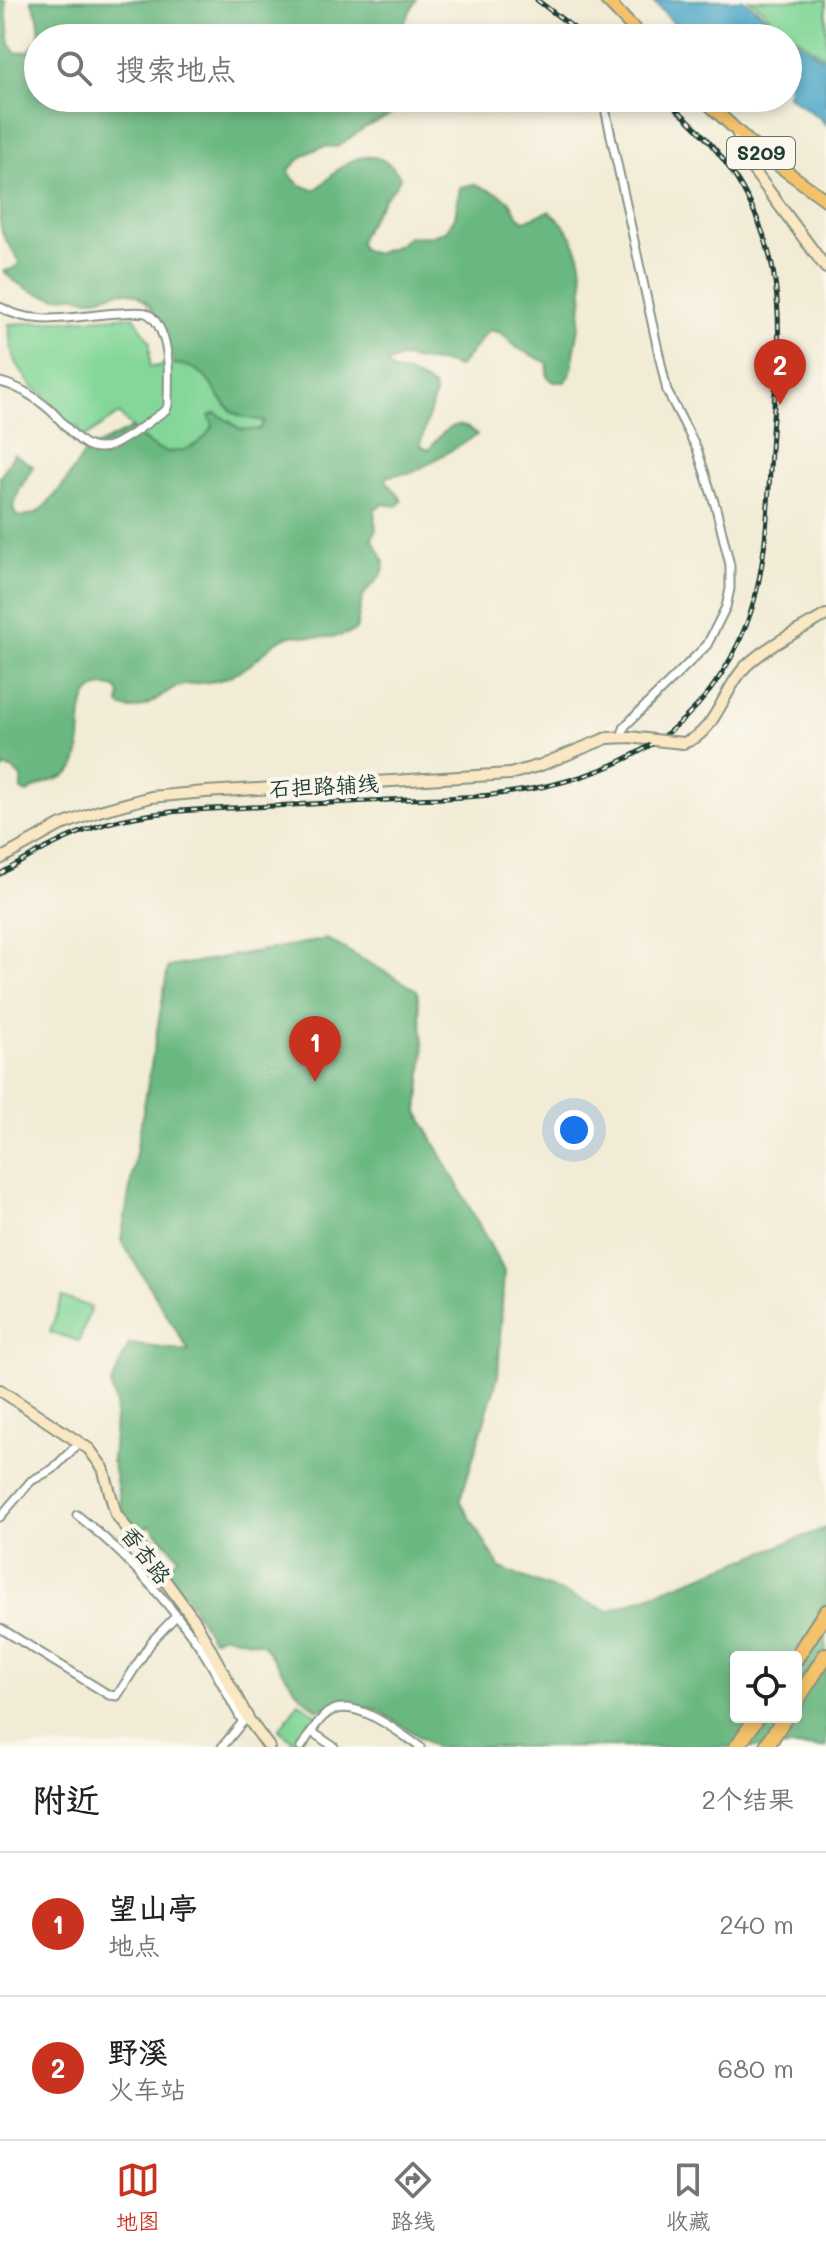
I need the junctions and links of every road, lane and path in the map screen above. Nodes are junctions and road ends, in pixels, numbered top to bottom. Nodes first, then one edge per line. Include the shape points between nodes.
1 (606, 0) edge
2 (629, 24) edge
3 (716, 112) edge
4 (606, 113) dead end
5 (737, 132) junction
6 (826, 200) edge
7 (826, 268) edge
8 (0, 307) edge
9 (0, 382) edge
10 (826, 615) edge
11 (621, 737) junction
12 (0, 859) edge
13 (0, 1390) edge
14 (80, 1442) junction
15 (77, 1515) dead end
16 (0, 1517) edge
17 (826, 1612) edge
18 (176, 1616) junction
19 (0, 1628) edge
20 (801, 1651) edge
21 (826, 1655) edge
22 (802, 1692) edge
23 (245, 1719) junction
24 (753, 1723) edge
25 (781, 1723) edge
26 (312, 1732) junction
27 (222, 1747) edge
28 (269, 1747) edge
29 (301, 1747) edge
30 (334, 1747) edge
31 (420, 1747) edge
32 (737, 1747) edge
33 (766, 1747) edge

1 - 2 main road
3 - 5 main road, S209
4 - 11 street via 667,391 697,449 730,565 726,607 707,645 625,726
5 - 6 main road, S209
5 - 7 main road via 751,167
8 - 9 street via 35,318 138,312 150,316 167,352 168,405 113,445 96,449 78,440 37,400
10 - 11 main road, 石担路辅线, bridge via 745,667 694,740
11 - 12 main road, 石担路辅线 via 510,774 151,797 59,826
13 - 14 main road, 香杏路
14 - 16 street via 53,1469 31,1481
14 - 23 main road, 香杏路 via 103,1468 116,1514 195,1621
15 - 18 street
17 - 20 highway
18 - 19 street via 152,1641 117,1696
18 - 23 street
21 - 22 highway
23 - 27 street
23 - 28 main road, 香杏路
24 - 32 highway
25 - 33 highway
26 - 29 street
26 - 30 street
26 - 31 street via 325,1714 344,1708 377,1717

